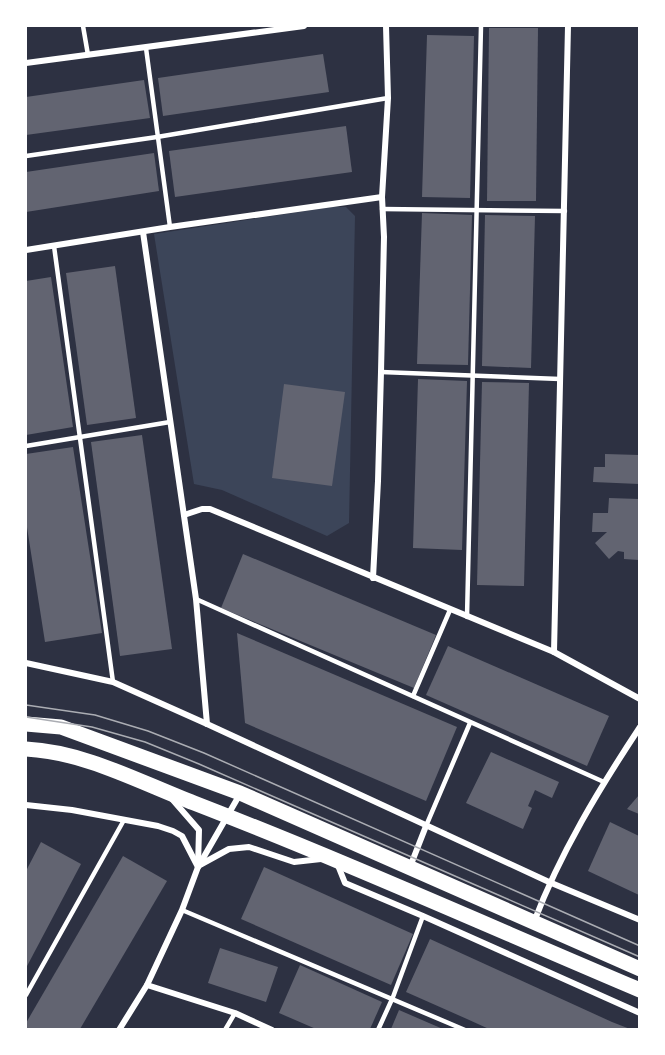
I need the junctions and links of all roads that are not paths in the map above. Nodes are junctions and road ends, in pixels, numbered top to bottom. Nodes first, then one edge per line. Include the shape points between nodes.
1 (83, 26) edge
2 (304, 26) edge
3 (386, 26) edge
4 (481, 26) edge
5 (568, 26) edge
6 (146, 48) junction
7 (88, 55) junction
8 (26, 63) edge
9 (388, 98) junction
10 (158, 137) junction
11 (26, 156) edge
12 (382, 197) junction
13 (382, 209) junction
14 (478, 210) junction
15 (565, 210) junction
16 (170, 227) junction
17 (143, 232) junction
18 (54, 246) junction
19 (26, 250) edge
20 (381, 372) junction
21 (473, 374) junction
22 (560, 379) junction
23 (170, 422) junction
24 (81, 436) junction
25 (26, 446) edge
26 (184, 515) junction
27 (373, 578) junction
28 (196, 599) junction
29 (450, 610) junction
30 (467, 617) junction
31 (554, 652) junction
32 (26, 663) edge
33 (113, 682) junction
34 (413, 696) junction
35 (639, 699) edge
36 (470, 723) junction
37 (26, 724) edge
38 (207, 724) junction
39 (639, 728) edge
40 (26, 748) edge
41 (604, 782) junction
42 (167, 793) junction
43 (240, 794) junction
44 (26, 806) edge
45 (227, 816) junction
46 (124, 820) junction
47 (426, 826) junction
48 (332, 860) junction
49 (198, 867) junction
50 (409, 868) junction
51 (549, 882) junction
52 (182, 910) junction
53 (423, 916) junction
54 (639, 920) edge
55 (534, 922) junction
56 (639, 969) edge
57 (147, 985) junction
58 (639, 990) edge
59 (26, 995) edge
60 (393, 998) junction
61 (235, 1013) junction
62 (639, 1013) edge
63 (119, 1029) edge
64 (225, 1029) edge
65 (272, 1029) edge
66 (378, 1029) edge
67 (465, 1029) edge

1 - 7 lane
2 - 6 street
3 - 9 street
4 - 14 lane
5 - 15 street
6 - 7 street
6 - 10 lane
7 - 8 street
9 - 10 lane
9 - 12 street
10 - 11 lane
10 - 16 lane
12 - 13 street
12 - 16 street
13 - 14 lane
13 - 20 street
14 - 15 lane
14 - 21 lane
15 - 22 street
16 - 17 street
17 - 18 street
17 - 23 street
18 - 19 street
18 - 24 lane
20 - 21 lane
20 - 27 street
21 - 22 lane
21 - 30 lane
22 - 31 street
23 - 24 lane
23 - 26 street
24 - 25 lane
24 - 33 lane
26 - 27 street via 210,509
26 - 28 street
27 - 29 street
28 - 34 lane
28 - 38 street
29 - 30 street
29 - 34 lane
30 - 31 street
31 - 35 street
32 - 33 street
33 - 38 street
34 - 36 lane
36 - 41 lane
36 - 47 lane
37 - 43 highway via 61,727
38 - 47 street
39 - 41 street
40 - 42 highway via 92,762
41 - 51 street
42 - 45 highway
42 - 49 street via 199,830
43 - 45 street
43 - 50 highway
44 - 46 street
45 - 48 highway
45 - 49 street
46 - 49 street via 173,831 182,837
46 - 59 lane
47 - 50 street
47 - 51 street
48 - 49 street via 294,862 249,847 229,849
48 - 53 street via 345,884
48 - 58 highway
49 - 52 street
50 - 55 highway
51 - 54 street
51 - 55 street
52 - 57 street
52 - 60 lane
53 - 60 lane
53 - 62 street
55 - 56 highway
57 - 61 street
57 - 63 street
60 - 66 lane
60 - 67 lane
61 - 64 lane
61 - 65 street

